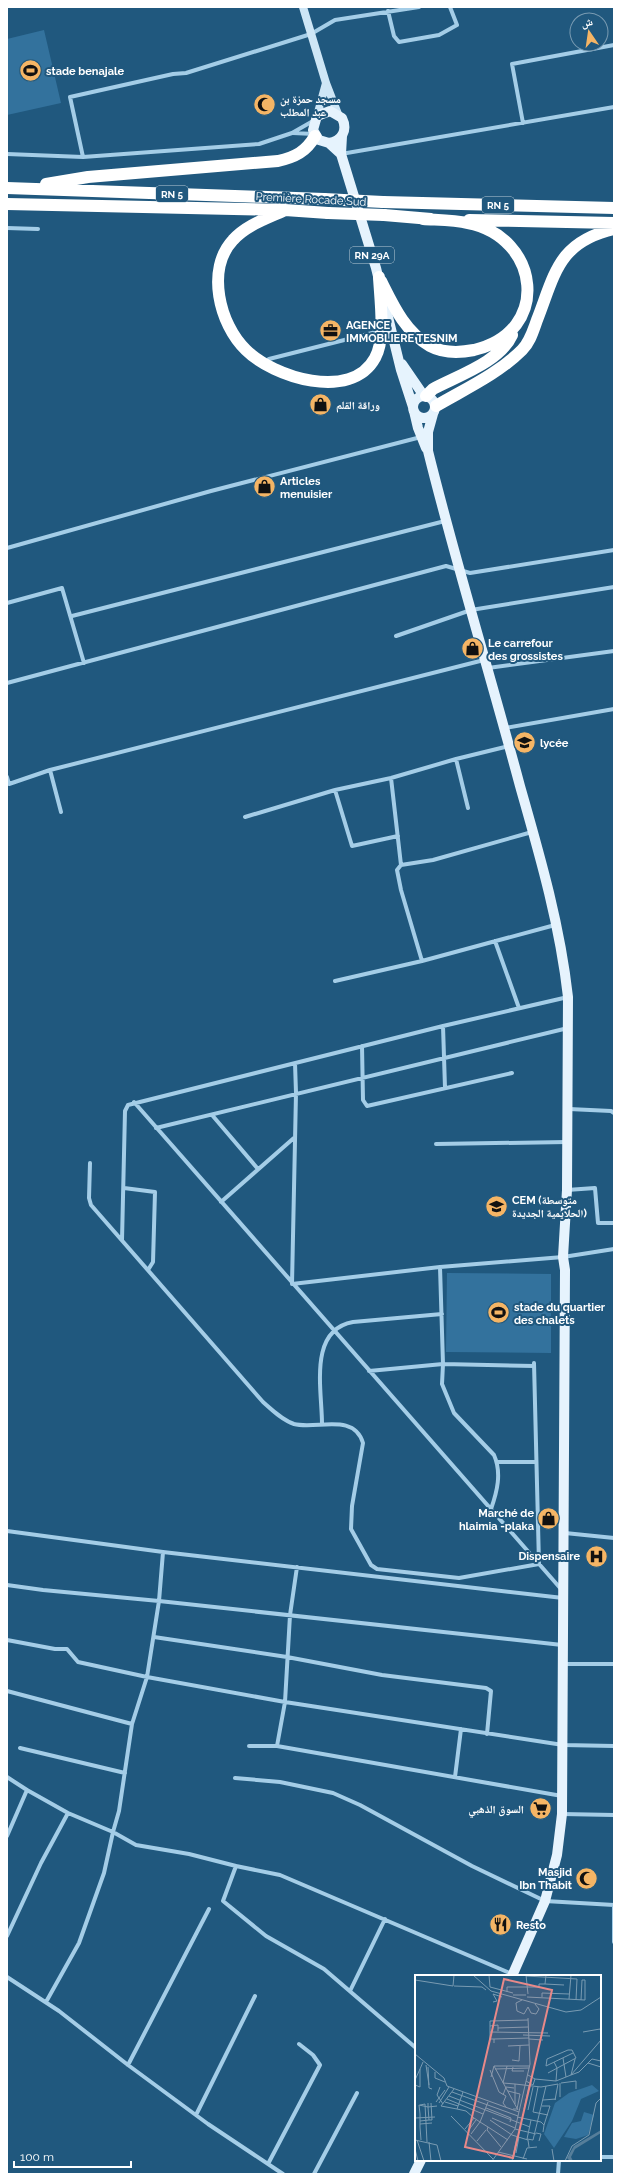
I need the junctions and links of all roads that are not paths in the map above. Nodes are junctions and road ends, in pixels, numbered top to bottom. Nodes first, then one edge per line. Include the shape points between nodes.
1 (303, 7) edge
2 (419, 7) edge
3 (450, 7) edge
4 (388, 11) junction
5 (311, 34) junction
6 (614, 45) edge
7 (326, 83) junction
8 (614, 107) edge
9 (338, 114) junction
10 (316, 118) junction
11 (523, 123) junction
12 (292, 134) junction
13 (315, 135) junction
14 (342, 136) junction
15 (329, 143) junction
16 (7, 154) edge
17 (341, 154) junction
18 (83, 156) junction
19 (13, 188) edge
20 (7, 204) edge
21 (614, 208) edge
22 (285, 210) junction
23 (423, 219) junction
24 (614, 223) edge
25 (7, 228) edge
26 (38, 229) dead end
27 (614, 229) edge
28 (379, 277) junction
29 (516, 327) junction
30 (380, 331) junction
31 (398, 357) junction
32 (268, 359) dead end
33 (425, 396) junction
34 (414, 409) junction
35 (435, 410) junction
36 (421, 437) junction
37 (428, 451) junction
38 (446, 521) junction
39 (7, 548) edge
40 (614, 550) edge
41 (459, 570) junction
42 (614, 587) edge
43 (7, 603) edge
44 (471, 610) junction
45 (72, 616) junction
46 (396, 636) dead end
47 (614, 651) edge
48 (84, 663) junction
49 (486, 664) junction
50 (7, 683) edge
51 (614, 709) edge
52 (504, 728) junction
53 (510, 746) junction
54 (456, 759) junction
55 (50, 770) junction
56 (7, 777) edge
57 (391, 778) junction
58 (335, 790) junction
59 (468, 808) dead end
60 (61, 812) dead end
61 (245, 817) dead end
62 (533, 832) junction
63 (398, 836) junction
64 (401, 865) junction
65 (557, 925) junction
66 (495, 942) junction
67 (422, 961) junction
68 (335, 980) dead end
69 (568, 997) junction
70 (518, 1008) junction
71 (443, 1026) junction
72 (568, 1028) junction
73 (362, 1046) junction
74 (445, 1058) junction
75 (295, 1063) junction
76 (512, 1073) dead end
77 (364, 1078) junction
78 (445, 1088) junction
79 (296, 1093) junction
80 (134, 1102) junction
81 (568, 1109) junction
82 (614, 1113) edge
83 (212, 1115) junction
84 (156, 1128) junction
85 (295, 1137) junction
86 (568, 1142) junction
87 (436, 1144) dead end
88 (90, 1162) dead end
89 (258, 1169) junction
90 (124, 1188) junction
91 (567, 1190) junction
92 (221, 1202) junction
93 (614, 1223) edge
94 (122, 1240) junction
95 (614, 1249) edge
96 (563, 1257) junction
97 (440, 1267) junction
98 (148, 1270) junction
99 (292, 1284) junction
100 (442, 1314) junction
101 (333, 1330) junction
102 (443, 1364) junction
103 (369, 1371) junction
104 (322, 1424) junction
105 (497, 1462) junction
106 (536, 1462) junction
107 (491, 1509) junction
108 (7, 1531) edge
109 (564, 1533) junction
110 (614, 1538) edge
111 (163, 1552) junction
112 (539, 1564) junction
113 (297, 1567) junction
114 (7, 1584) edge
115 (562, 1594) junction
116 (159, 1601) junction
117 (290, 1615) junction
118 (154, 1637) junction
119 (7, 1640) edge
120 (564, 1646) junction
121 (287, 1657) junction
122 (564, 1664) junction
123 (614, 1664) edge
124 (147, 1677) junction
125 (7, 1691) edge
126 (285, 1702) junction
127 (132, 1724) junction
128 (461, 1729) junction
129 (487, 1734) junction
130 (563, 1745) junction
131 (249, 1746) dead end
132 (277, 1746) junction
133 (614, 1746) edge
134 (20, 1748) dead end
135 (125, 1773) junction
136 (7, 1777) edge
137 (455, 1777) junction
138 (236, 1778) dead end
139 (28, 1790) junction
140 (562, 1796) junction
141 (68, 1813) junction
142 (562, 1814) junction
143 (614, 1815) edge
144 (113, 1832) junction
145 (7, 1836) edge
146 (236, 1866) junction
147 (545, 1901) junction
148 (614, 1905) edge
149 (208, 1909) dead end
150 (385, 1919) junction
151 (7, 1936) edge
152 (614, 1942) edge
153 (512, 1975) edge
154 (7, 1976) edge
155 (350, 1991) junction
156 (255, 1996) dead end
157 (46, 2002) junction
158 (299, 2044) dead end
159 (415, 2047) edge
160 (128, 2065) junction
161 (357, 2093) dead end
162 (196, 2115) junction
163 (601, 2157) edge
164 (614, 2157) edge
165 (420, 2161) edge
166 (559, 2161) edge
167 (268, 2164) junction
168 (282, 2174) edge
169 (314, 2174) edge
170 (414, 2174) edge
171 (558, 2174) edge

1 - 5 main road
2 - 4 street
3 - 4 street via 457,25 440,35 399,42 394,36
4 - 5 street via 335,20
5 - 7 main road
5 - 18 street via 186,73 70,97
6 - 11 street via 512,64
7 - 9 main road
7 - 10 main road
8 - 11 street
9 - 10 main road via 330,111
9 - 14 main road via 344,122
10 - 12 street
10 - 13 main road
11 - 17 street
12 - 13 street
12 - 18 street via 259,144
13 - 15 main road
13 - 19 highway via 300,154 278,161 88,177
14 - 15 main road
14 - 17 main road, RN 29A
15 - 17 main road
16 - 18 street
17 - 28 main road, RN 29A
19 - 21 highway, Première Rocade Sud / RN 5, bridge
20 - 22 highway, Première Rocade Sud / RN 5
22 - 23 highway, Première Rocade Sud / RN 5, bridge
22 - 30 highway via 239,234 219,263 218,292 226,318 240,343 255,358 288,375 314,382 335,382 356,376 371,364 378,351
23 - 24 highway, Première Rocade Sud / RN 5
23 - 29 highway via 469,223 492,232 509,244 525,270 528,292 525,310
25 - 26 street
27 - 35 highway via 600,232 572,248 559,265 548,287 530,338 522,349 486,378
28 - 29 highway via 395,309 410,329 429,346 446,352 468,351 486,347 504,338
28 - 30 highway
28 - 31 main road, RN 29A
29 - 33 highway via 510,339 491,359 433,389
30 - 32 street
31 - 33 main road
31 - 34 main road
33 - 34 main road via 415,400
33 - 35 main road via 433,399
34 - 35 main road via 423,418
34 - 36 main road
35 - 37 main road via 428,432
36 - 37 main road
36 - 39 street via 211,491
37 - 38 main road
38 - 41 main road
38 - 45 street
40 - 41 street via 470,574
41 - 44 main road
41 - 48 street via 446,566
42 - 44 street
43 - 45 street via 62,588
44 - 46 street
44 - 49 main road
45 - 48 street
47 - 49 street
48 - 50 street
49 - 52 main road
49 - 55 street
51 - 52 street
52 - 53 main road
53 - 54 street
53 - 62 main road
54 - 57 street
54 - 59 street
55 - 56 street via 9,784
55 - 60 street
57 - 58 street
57 - 63 street
58 - 61 street
58 - 63 street via 352,846
62 - 64 street via 433,860
62 - 65 main road
63 - 64 street
64 - 67 street via 397,870 401,890
65 - 66 street
65 - 69 main road
66 - 67 street
66 - 70 street
67 - 68 street
69 - 70 street
69 - 72 main road
70 - 71 street
71 - 73 street
71 - 74 street
72 - 74 street
72 - 81 main road
73 - 75 street
73 - 77 street
74 - 77 street
74 - 78 street
75 - 79 street
75 - 80 street
76 - 78 street
77 - 78 street via 363,1100 367,1106
77 - 79 street
79 - 83 street
79 - 85 street
80 - 84 street
80 - 90 street via 128,1105 126,1111
81 - 82 street
81 - 86 main road
83 - 84 street
83 - 89 street
84 - 92 street
85 - 89 street
85 - 99 street
86 - 87 street
86 - 91 main road
88 - 94 street via 89,1198
89 - 92 street
90 - 94 street
90 - 98 street via 155,1192 153,1262
91 - 93 street via 595,1188 598,1223
91 - 96 main road
92 - 99 street
94 - 98 street
95 - 96 street
96 - 97 street
96 - 109 main road
97 - 99 street
97 - 100 street
98 - 104 street via 263,1402 280,1417 295,1424
99 - 101 street
100 - 101 street via 353,1322
100 - 102 street
101 - 103 street
101 - 104 street via 323,1345 321,1358
102 - 103 street
102 - 105 street via 442,1384 454,1413 494,1455
102 - 106 street via 534,1365
103 - 107 street
104 - 112 street via 348,1425 361,1436 364,1443 352,1506 351,1529 371,1565 448,1578
105 - 106 street
105 - 107 street via 498,1483
106 - 112 street
107 - 112 street
108 - 111 street
109 - 110 street
109 - 115 main road
111 - 113 street
111 - 116 street
112 - 115 street
113 - 115 street
113 - 117 street
114 - 116 street
115 - 120 main road
116 - 117 street
116 - 118 street
117 - 120 street
117 - 121 street
118 - 121 street
118 - 124 street
119 - 124 street via 68,1649 78,1662
120 - 122 main road
121 - 126 street
121 - 129 street via 382,1675 486,1688 491,1691
122 - 123 street
122 - 130 main road
124 - 126 street
124 - 127 street
125 - 127 street
126 - 128 street
126 - 132 street
127 - 135 street
128 - 129 street
128 - 137 street
129 - 130 street
130 - 133 street
130 - 140 main road
131 - 132 street
132 - 137 street
134 - 135 street
135 - 144 street
136 - 139 street
137 - 140 street
138 - 147 street via 280,1782 333,1793
139 - 141 street
139 - 145 street
140 - 142 main road
141 - 144 street
141 - 151 street
142 - 143 street
142 - 147 main road via 557,1855
144 - 146 street via 136,1845 189,1854
144 - 157 street via 104,1873 79,1943
146 - 150 street via 280,1875
146 - 155 street via 223,1901 266,1936 324,1969
147 - 148 street
147 - 153 main road
148 - 152 street
149 - 160 street
150 - 153 street
150 - 155 street
154 - 157 street
155 - 159 street
156 - 162 street
157 - 160 street
158 - 167 street via 313,2055 320,2065
160 - 162 street
161 - 169 street
162 - 167 street
163 - 164 street
165 - 170 main road
166 - 171 street
167 - 168 street

